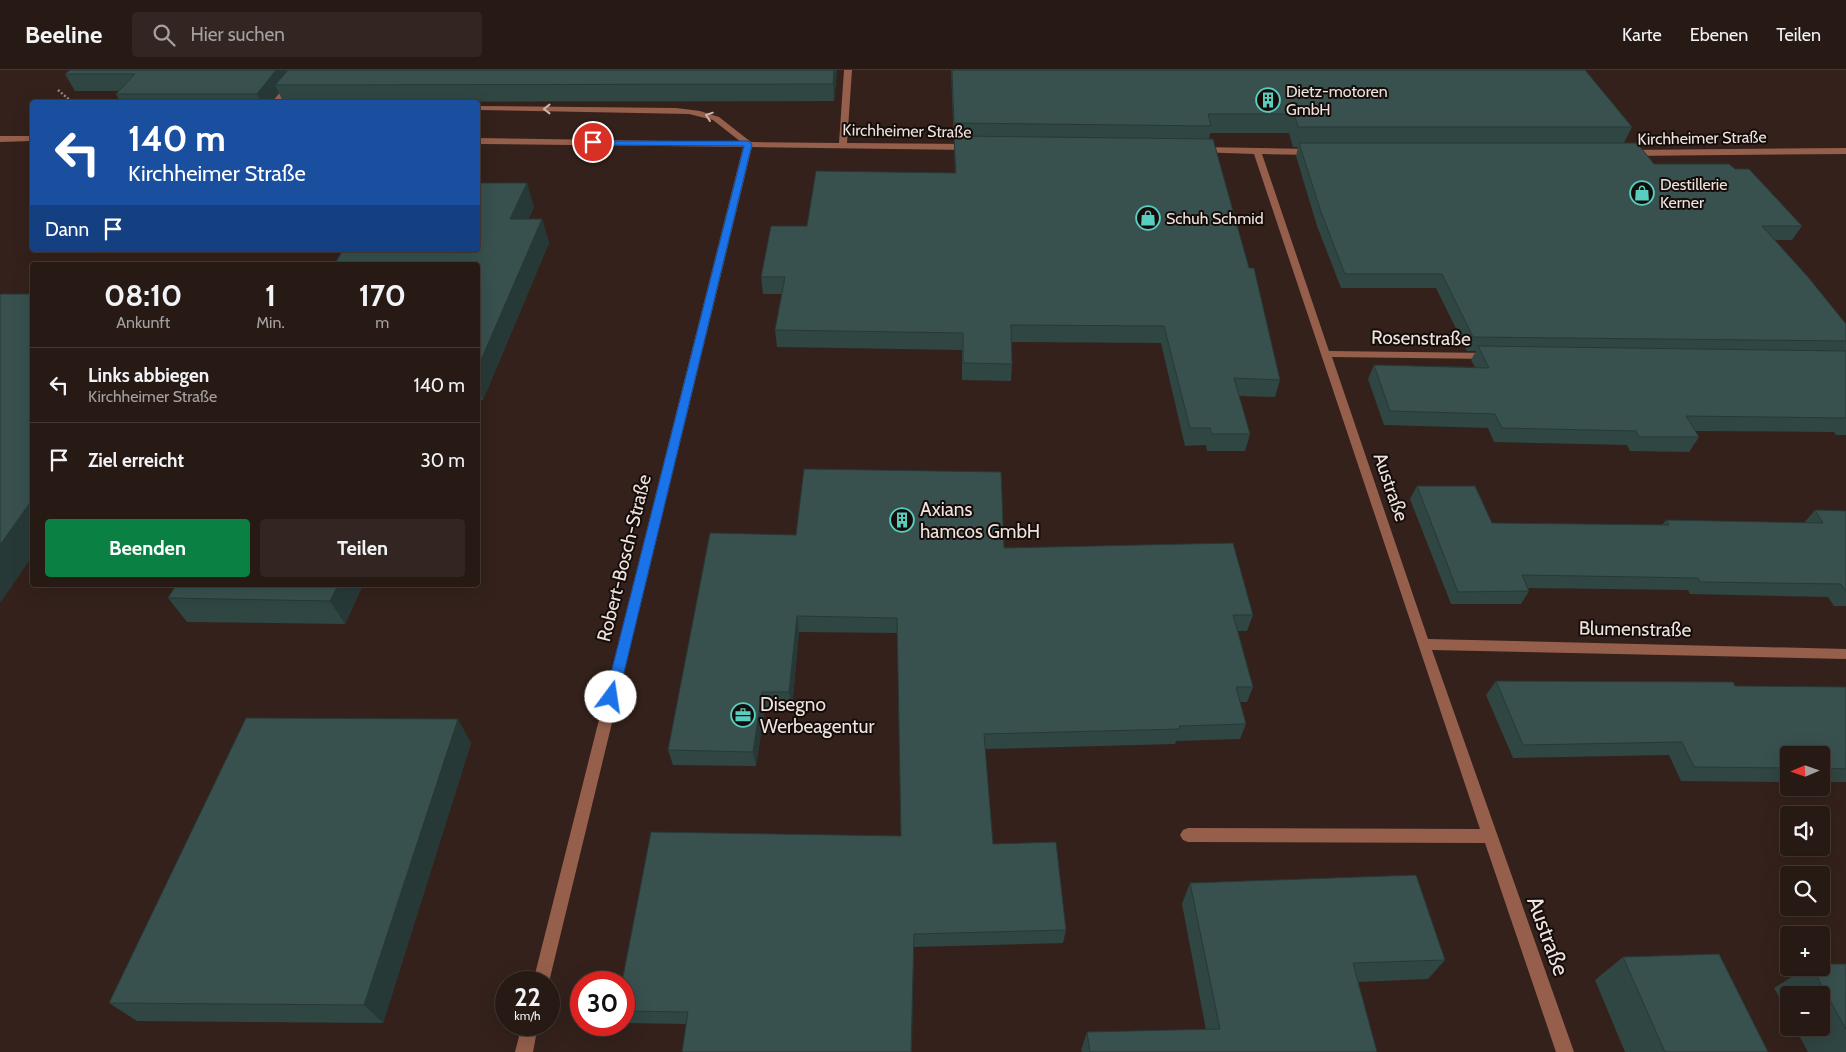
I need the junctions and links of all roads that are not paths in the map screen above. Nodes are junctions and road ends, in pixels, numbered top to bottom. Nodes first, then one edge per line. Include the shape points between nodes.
1 (302, 70) edge
2 (848, 70) edge
3 (278, 100) edge
4 (480, 108) edge
5 (0, 139) edge
6 (30, 139) edge
7 (480, 142) edge
8 (748, 144) junction
9 (843, 145) junction
10 (981, 147) edge
11 (1188, 150) edge
12 (1257, 151) junction
13 (1846, 151) edge
14 (1326, 152) edge
15 (1616, 154) edge
16 (1325, 354) junction
17 (1502, 356) edge
18 (1423, 644) junction
19 (1846, 654) edge
20 (1188, 835) dead end
21 (1488, 836) junction
22 (544, 971) edge
23 (528, 1036) edge
24 (524, 1052) edge
25 (1565, 1052) edge

1 - 3 street
2 - 9 street
8 -> 4 street via 722,120 700,113
5 - 6 street
7 - 8 street, Kirchheimer Straße
8 - 9 street, Kirchheimer Straße
8 - 22 street, Robert-Bosch-Straße
9 - 10 street, Kirchheimer Straße
11 - 12 street
12 - 14 street
12 - 16 street, Austraße
13 - 15 street, Kirchheimer Straße
16 - 17 street, Rosenstraße
16 - 18 street, Austraße
18 - 19 street, Blumenstraße
18 - 21 street, Austraße
20 - 21 street
21 - 25 street, Austraße
23 - 24 street

